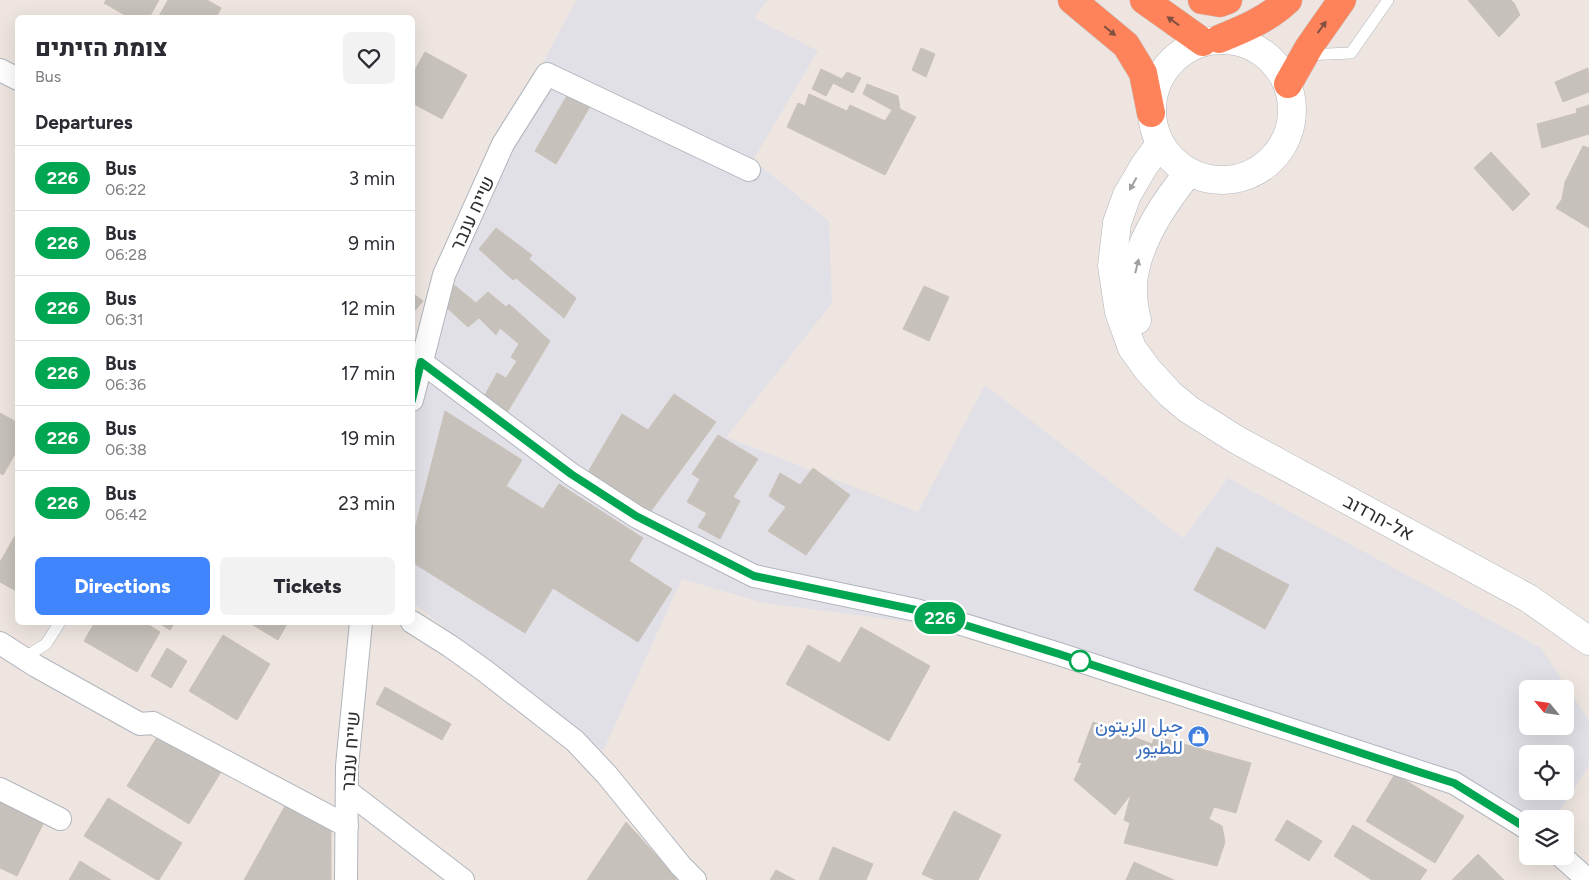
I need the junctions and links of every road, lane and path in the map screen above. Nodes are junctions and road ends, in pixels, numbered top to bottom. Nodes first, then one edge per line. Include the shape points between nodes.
1 (1072, 0) edge
2 (1144, 0) edge
3 (1202, 0) edge
4 (1228, 0) edge
5 (1288, 0) edge
6 (1342, 0) edge
7 (1388, 0) edge
8 (1211, 41) junction
9 (1304, 55) junction
10 (0, 70) edge
11 (15, 78) edge
12 (1288, 84) junction
13 (1151, 113) junction
14 (1160, 144) junction
15 (749, 170) dead end
16 (1189, 172) junction
17 (417, 358) edge
18 (415, 375) edge
19 (1170, 394) junction
20 (415, 624) edge
21 (58, 625) edge
22 (362, 625) edge
23 (1589, 641) edge
24 (0, 643) edge
25 (24, 658) junction
26 (0, 788) edge
27 (347, 791) junction
28 (60, 819) dead end
29 (1519, 823) edge
30 (347, 826) junction
31 (1571, 865) edge
32 (346, 880) edge
33 (463, 880) edge
34 (695, 880) edge
35 (1588, 880) edge

1 -> 13 highway via 1126,45 1144,72
8 -> 2 highway
3 - 4 highway
5 - 8 highway via 1269,16
9 -> 6 highway
7 - 9 lane via 1351,54
8 - 12 street via 1241,41 1261,50 1277,65
8 - 13 street via 1186,50 1171,61 1153,94
9 - 12 highway
10 - 11 street
12 - 16 street via 1292,97 1291,126 1279,152 1266,166 1249,176 1230,181 1211,180
13 - 14 street
14 - 16 street via 1176,164
14 -> 19 street, אל-חרדוב via 1127,195 1117,223 1112,266 1119,312 1132,348
15 - 17 street, שייח ענבר via 547,74 504,144 444,275
19 -> 16 street, אל-חרדוב via 1157,376 1142,342 1133,303 1135,267 1150,229 1172,192
17 - 18 street, שייח ענבר
17 - 29 street via 571,474 636,516 754,576 916,610 1059,654 1454,783
19 - 23 street, אל-חרדוב via 1237,440 1528,598
20 - 34 street via 485,671 575,742
21 - 25 lane via 46,644
22 - 27 street, שייח ענבר
24 - 25 street
25 - 30 street via 140,724 154,723
26 - 28 street
27 - 30 street, שייח ענבר
27 - 33 street
30 - 32 street, שייח ענבר
31 - 35 street

